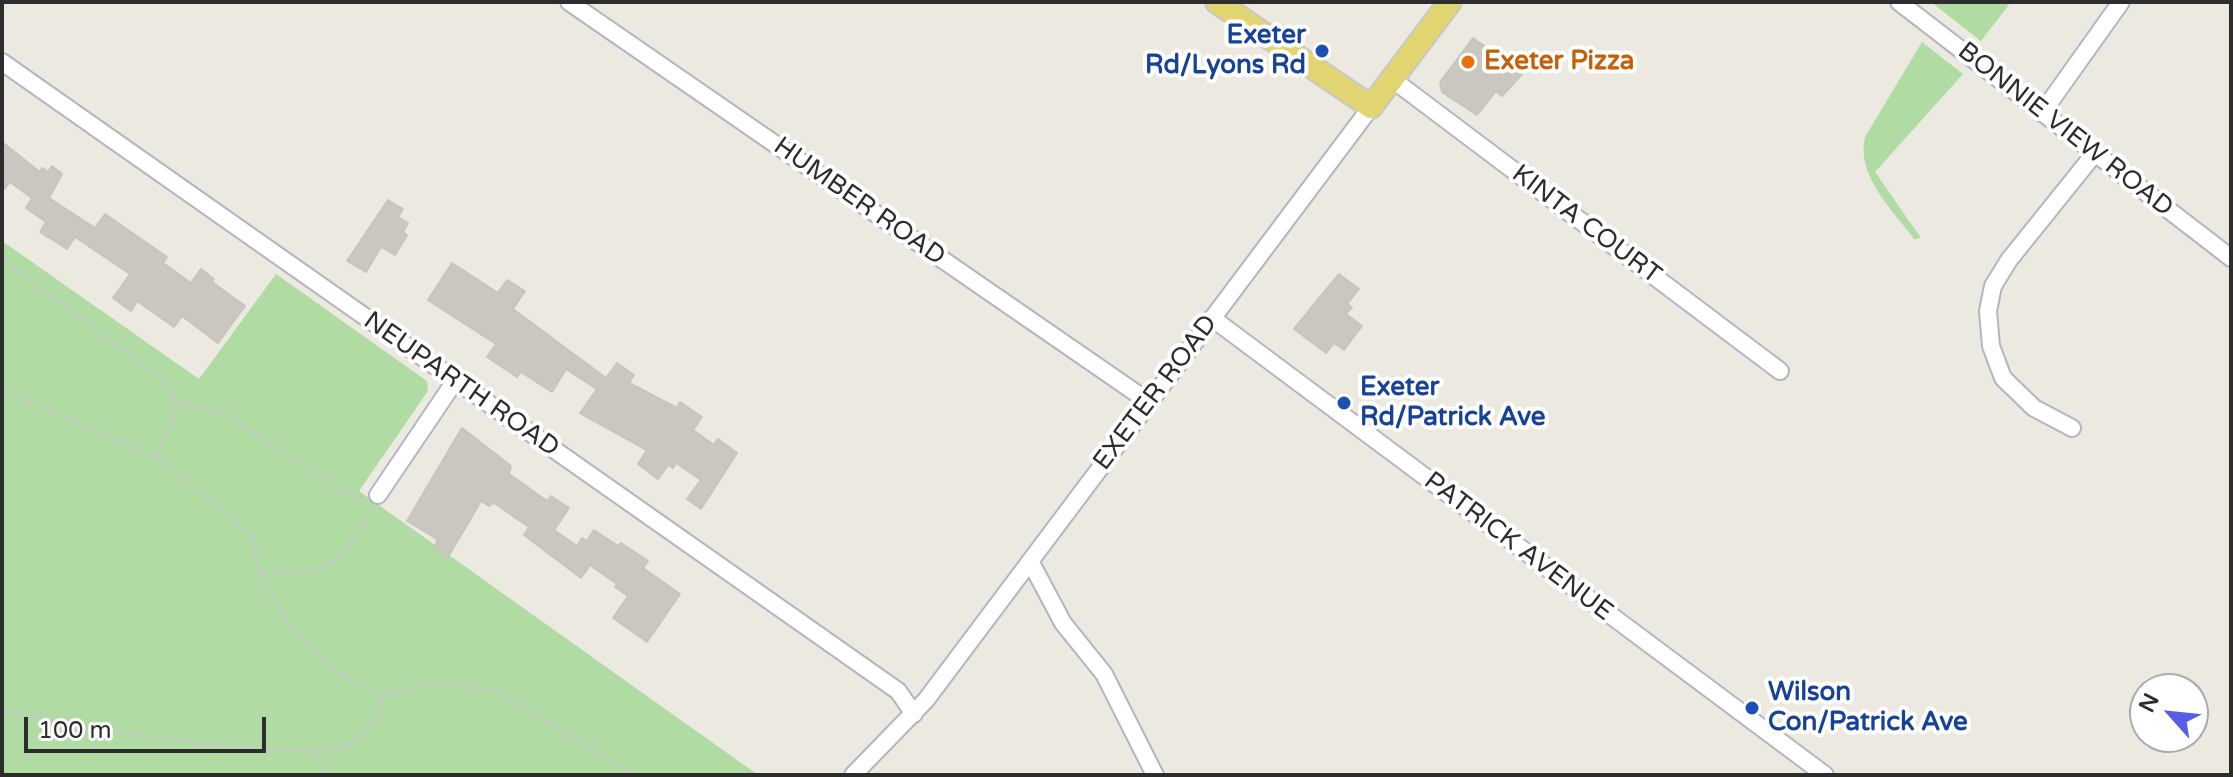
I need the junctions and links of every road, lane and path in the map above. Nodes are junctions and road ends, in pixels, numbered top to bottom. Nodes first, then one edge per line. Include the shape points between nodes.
1 (569, 2) edge
2 (1217, 2) edge
3 (1450, 2) edge
4 (1899, 2) edge
5 (2121, 2) edge
6 (2, 62) edge
7 (1392, 79) junction
8 (1371, 107) junction
9 (2042, 113) junction
10 (2095, 153) junction
11 (2, 258) edge
12 (2231, 258) edge
13 (1212, 318) junction
14 (1780, 371) dead end
15 (455, 381) junction
16 (2, 390) edge
17 (176, 402) junction
18 (1149, 402) junction
19 (2072, 428) dead end
20 (156, 457) junction
21 (378, 495) dead end
22 (1030, 561) junction
23 (259, 573) junction
24 (380, 695) junction
25 (2, 708) edge
26 (914, 714) junction
27 (312, 749) junction
28 (329, 775) edge
29 (636, 775) edge
30 (853, 775) edge
31 (1155, 775) edge
32 (1825, 775) edge

1 - 18 street, HUMBER ROAD
2 - 8 main road
3 - 7 main road, EXETER ROAD
4 - 9 street, BONNIE VIEW ROAD
5 - 9 street
6 - 15 street, NEUPARTH ROAD
7 - 8 main road, EXETER ROAD
7 - 14 street, KINTA COURT
8 - 13 street, EXETER ROAD
9 - 10 street, BONNIE VIEW ROAD
10 - 12 street, BONNIE VIEW ROAD
10 - 19 street via 2009,260 1993,286 1988,311 1991,346 2003,378 2034,408
11 - 17 path via 138,358 162,379
13 - 18 street, EXETER ROAD
13 - 32 street, PATRICK AVENUE
15 - 21 street
15 - 26 street, NEUPARTH ROAD via 898,691
16 - 20 path
17 - 20 path
17 - 23 path via 223,413 370,506 368,520 340,561 317,569
18 - 22 street, EXETER ROAD
20 - 23 path via 253,536
22 - 26 street, EXETER ROAD
22 - 31 street via 1063,623 1104,674
23 - 24 path via 290,625 332,669
24 - 27 path via 381,709 347,745
24 - 29 path via 432,684 494,690
25 - 27 path via 250,750
26 - 30 street, EXETER ROAD
27 - 28 path

